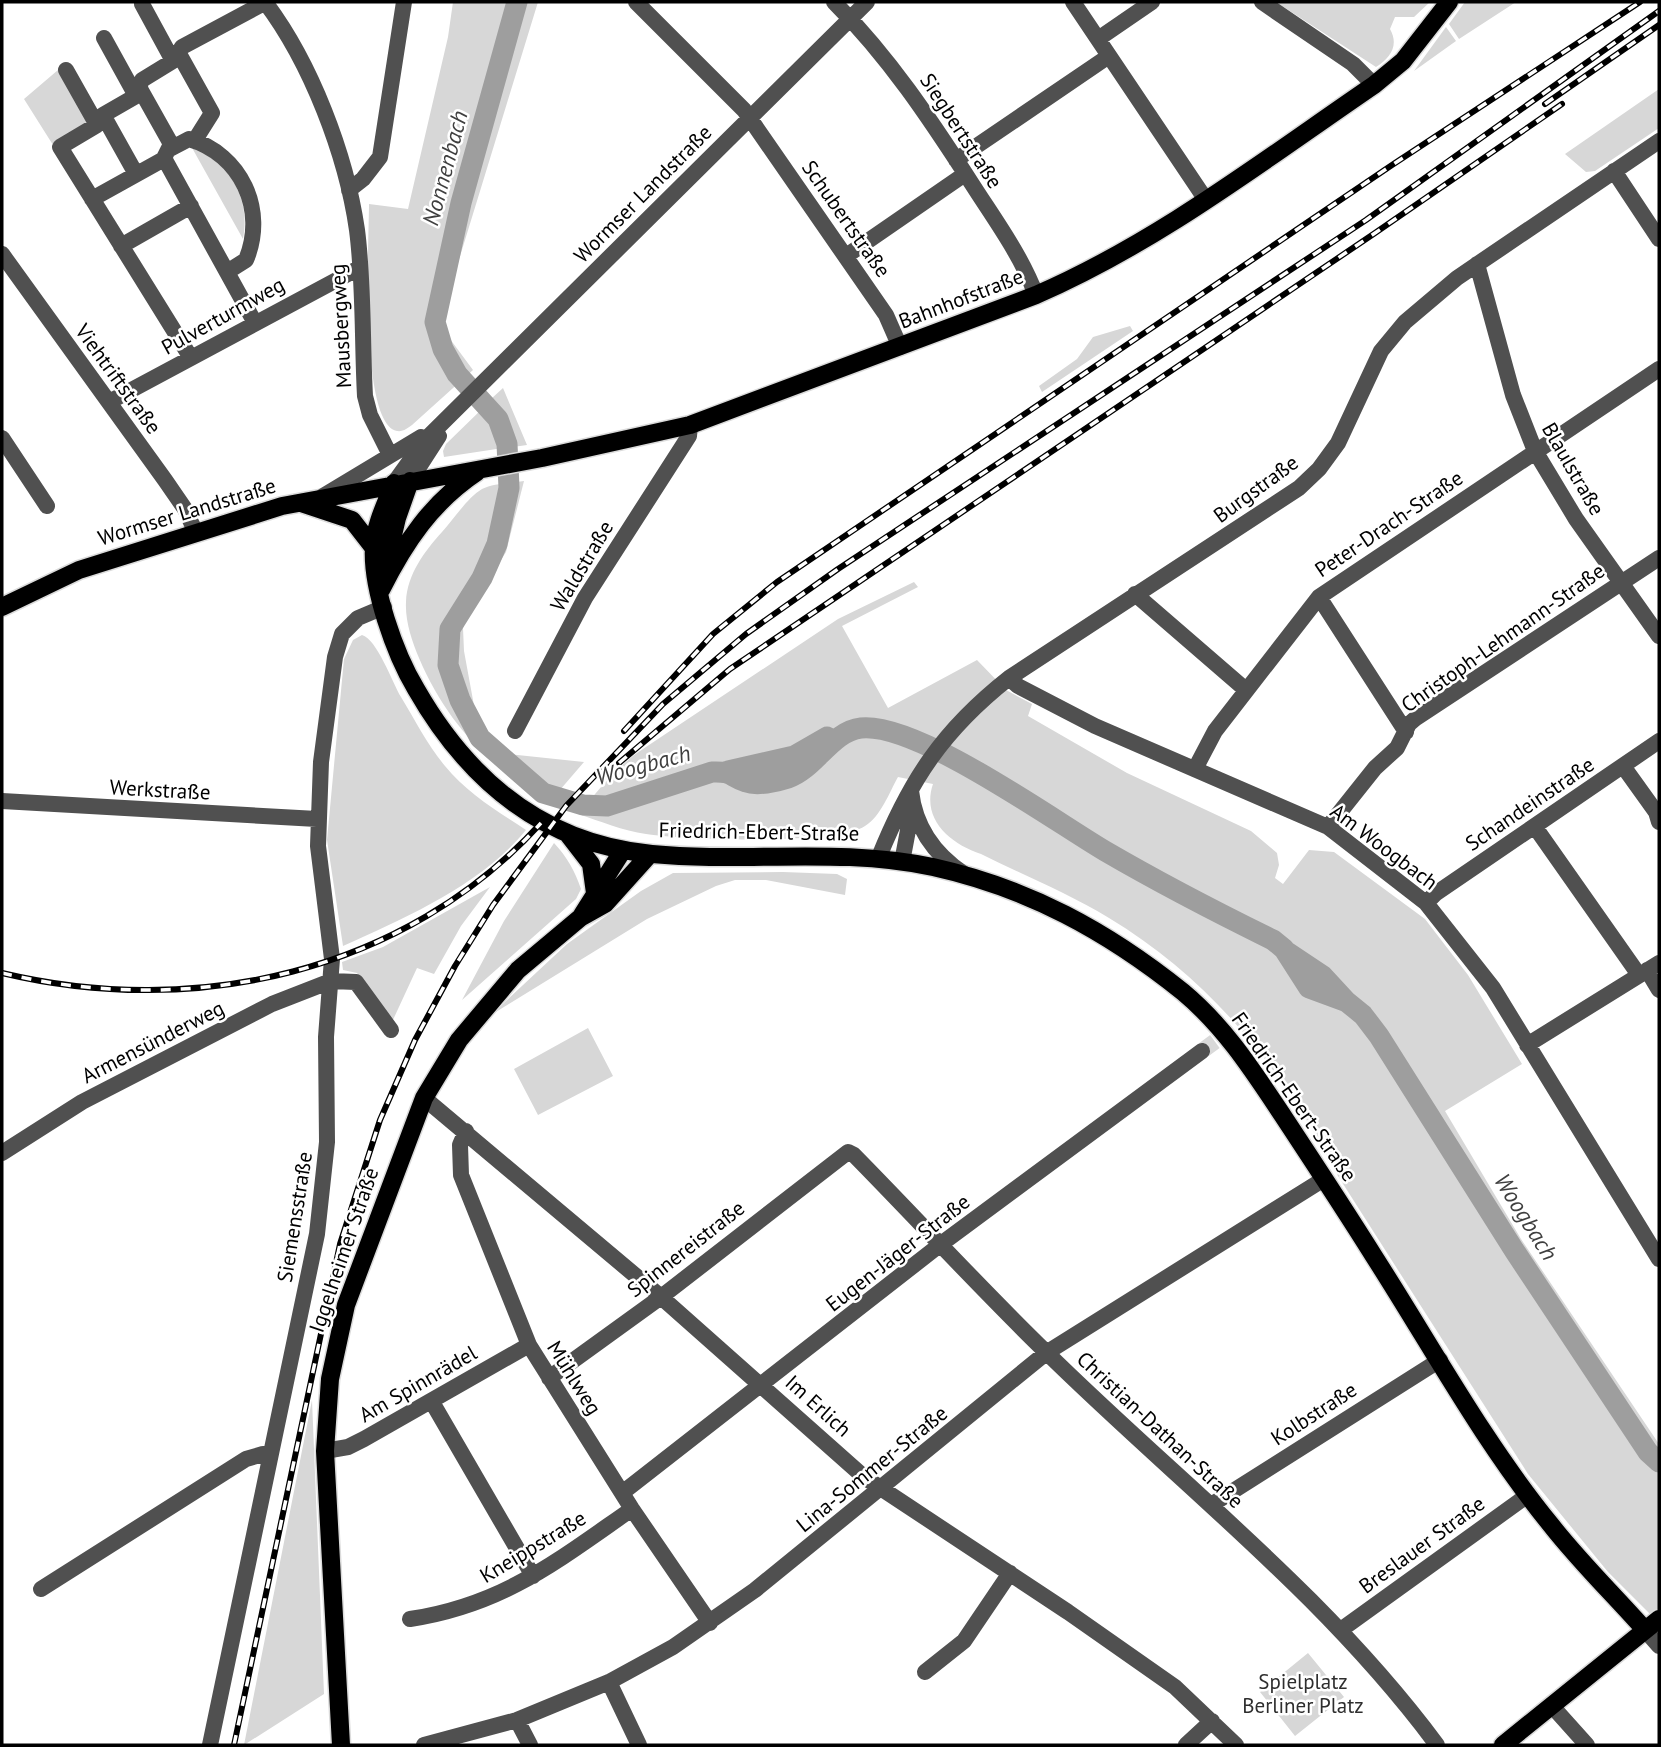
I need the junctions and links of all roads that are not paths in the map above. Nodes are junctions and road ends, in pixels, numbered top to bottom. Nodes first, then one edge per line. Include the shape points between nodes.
1 (266, 2) edge
2 (404, 2) edge
3 (636, 2) edge
4 (834, 2) edge
5 (867, 2) edge
6 (1073, 2) edge
7 (1153, 2) edge
8 (1262, 2) edge
9 (1449, 2) edge
10 (142, 5) dead end
11 (850, 18) junction
12 (104, 38) dead end
13 (1098, 39) junction
14 (1109, 56) junction
15 (176, 57) junction
16 (66, 70) dead end
17 (1374, 85) junction
18 (137, 92) junction
19 (750, 118) junction
20 (100, 120) junction
21 (195, 140) junction
22 (1659, 141) edge
23 (168, 151) junction
24 (956, 160) junction
25 (1614, 172) junction
26 (136, 174) junction
27 (965, 174) junction
28 (349, 190) junction
29 (92, 199) junction
30 (1206, 200) junction
31 (191, 206) junction
32 (1659, 239) edge
33 (121, 246) junction
34 (2, 254) edge
35 (846, 256) junction
36 (1477, 264) junction
37 (359, 268) junction
38 (227, 272) junction
39 (1036, 295) junction
40 (255, 323) junction
41 (900, 347) junction
42 (191, 358) junction
43 (1659, 369) edge
44 (109, 402) junction
45 (449, 418) junction
46 (690, 425) junction
47 (2, 438) edge
48 (1535, 451) junction
49 (390, 455) junction
50 (488, 467) junction
51 (402, 482) junction
52 (323, 496) junction
53 (298, 502) junction
54 (47, 506) dead end
55 (195, 531) junction
56 (373, 547) junction
57 (1659, 558) edge
58 (1621, 582) junction
59 (1135, 594) junction
60 (1319, 597) junction
61 (382, 598) junction
62 (2, 607) edge
63 (1659, 636) edge
64 (1009, 678) junction
65 (1246, 690) junction
66 (515, 731) dead end
67 (1406, 732) junction
68 (1659, 741) edge
69 (1623, 766) junction
70 (1195, 769) junction
71 (913, 793) junction
72 (2, 801) edge
73 (317, 819) junction
74 (1659, 822) edge
75 (1328, 827) junction
76 (1535, 827) junction
77 (567, 833) junction
78 (623, 850) junction
79 (650, 854) junction
80 (879, 857) junction
81 (902, 862) junction
82 (967, 876) junction
83 (595, 893) junction
84 (1426, 903) junction
85 (580, 918) junction
86 (1648, 969) edge
87 (331, 981) junction
88 (1659, 990) edge
89 (391, 1030) dead end
90 (1527, 1045) junction
91 (1202, 1051) tunnel mouth
92 (424, 1098) junction
93 (466, 1131) junction
94 (848, 1152) joint
95 (2, 1153) edge
96 (1324, 1179) junction
97 (941, 1244) junction
98 (1659, 1259) edge
99 (661, 1297) junction
100 (528, 1345) junction
101 (1046, 1353) junction
102 (1440, 1360) junction
103 (549, 1378) junction
104 (763, 1386) junction
105 (432, 1402) junction
106 (325, 1451) junction
107 (270, 1455) junction
108 (880, 1490) junction
109 (622, 1493) junction
110 (1528, 1495) junction
111 (1211, 1505) junction
112 (632, 1509) junction
113 (1010, 1573) junction
114 (533, 1576) junction
115 (41, 1590) dead end
116 (410, 1619) dead end
117 (710, 1623) junction
118 (1652, 1624) edge
119 (1342, 1629) junction
120 (1659, 1646) edge
121 (925, 1672) dead end
122 (609, 1682) junction
123 (1552, 1706) junction
124 (517, 1720) junction
125 (1212, 1721) junction
126 (210, 1745) edge
127 (341, 1745) edge
128 (426, 1745) edge
129 (530, 1745) edge
130 (639, 1745) edge
131 (1186, 1745) edge
132 (1236, 1745) edge
133 (1437, 1745) edge
134 (1503, 1745) edge
135 (1587, 1745) edge

1 - 15 street
1 - 28 street, Mausbergweg via 300,56
2 - 28 street via 380,157
3 - 19 street, Schubertstraße
4 - 11 street, Siegbertstraße
5 - 11 street, Wormser Landstraße
6 - 13 street
7 - 13 street
8 - 17 street via 1353,64
9 - 17 main road, Bahnhofstraße via 1403,61
10 - 15 street
11 - 19 street, Wormser Landstraße
11 - 24 street, Siegbertstraße via 892,65
12 - 18 street
13 - 14 street
14 - 24 street
14 - 30 street
15 - 18 street via 142,80
15 - 21 street via 212,113
16 - 20 street
17 - 30 main road, Bahnhofstraße
18 - 20 street
18 - 23 street
19 - 35 street, Schubertstraße
19 - 45 street, Wormser Landstraße
20 - 26 street
20 - 29 street via 60,147
21 - 23 street
21 - 38 street via 227,160 251,200 254,230 250,249 246,260
22 - 25 street, Burgstraße
23 - 26 street
23 - 31 street
24 - 27 street, Siegbertstraße
25 - 32 street
25 - 36 street, Burgstraße
26 - 29 street
27 - 35 street
27 - 39 street, Siegbertstraße via 1017,255
28 - 37 street, Mausbergweg
29 - 33 street
30 - 39 main road, Bahnhofstraße via 1098,266
31 - 33 street
31 - 38 street
33 - 42 street
34 - 44 street, Viehtriftstraße
35 - 41 street, Schubertstraße via 886,315
36 - 48 street, Blaulstraße via 1513,395
36 - 59 street, Burgstraße via 1391,337 1367,377 1338,443 1319,469 1299,488
37 - 40 street, Pulverturmweg
37 - 49 street, Mausbergweg via 365,396
38 - 40 street
39 - 41 main road, Bahnhofstraße
40 - 42 street, Pulverturmweg
41 - 46 main road, Bahnhofstraße
42 - 44 street, Pulverturmweg
43 - 48 street, Peter-Drach-Straße
44 - 55 street, Viehtriftstraße via 185,509
45 - 49 street
45 - 51 street, Wormser Landstraße
46 - 50 main road, Bahnhofstraße
46 - 66 street, Waldstraße via 689,436 585,598
47 - 54 street
48 - 58 street, Blaulstraße
48 - 60 street, Peter-Drach-Straße
49 - 52 street
50 - 51 main road, Bahnhofstraße
50 - 61 main road via 445,497 420,523 402,549
51 - 52 main road, Wormser Landstraße
51 - 56 main road, Friedrich-Ebert-Straße
51 - 61 main road, Friedrich-Ebert-Straße
52 - 53 main road, Wormser Landstraße
53 - 55 main road, Wormser Landstraße
53 - 56 main road via 352,520
55 - 62 main road, Wormser Landstraße via 69,574
56 - 61 main road, Friedrich-Ebert-Straße
57 - 58 street, Christoph-Lehmann-Straße
58 - 63 street, Blaulstraße
58 - 67 street, Christoph-Lehmann-Straße via 1416,718
59 - 64 street, Burgstraße
59 - 65 street
60 - 65 street, Peter-Drach-Straße
60 - 67 street
61 - 73 street, Siemensstraße via 347,628 339,643
61 - 77 main road, Friedrich-Ebert-Straße via 409,678 458,754 528,814
64 - 70 street, Am Woogbach via 1095,726
64 - 71 street, Burgstraße via 942,740
65 - 70 street, Peter-Drach-Straße via 1214,731
67 - 75 street, Christoph-Lehmann-Straße
68 - 69 street, Schandeinstraße
69 - 74 street
69 - 76 street, Schandeinstraße
70 - 75 street, Am Woogbach
71 - 80 street, Burgstraße via 897,809
71 - 81 street, Burgstraße
71 - 82 street via 926,839
72 - 73 street, Werkstraße
73 - 87 street, Siemensstraße via 330,924
75 - 84 street, Am Woogbach
76 - 84 street, Schandeinstraße
76 - 86 street
77 - 78 main road, Friedrich-Ebert-Straße
77 - 83 main road via 591,864
78 - 79 main road, Friedrich-Ebert-Straße
78 - 83 main road, Iggelheimer Straße
79 - 80 main road, Friedrich-Ebert-Straße
79 - 85 main road, Iggelheimer Straße via 605,904
80 - 81 main road, Friedrich-Ebert-Straße
81 - 82 main road, Friedrich-Ebert-Straße
82 - 96 main road, Friedrich-Ebert-Straße via 1027,894 1104,934 1183,993 1221,1036
83 - 85 main road, Iggelheimer Straße
84 - 90 street, Am Woogbach via 1480,969
85 - 92 main road, Iggelheimer Straße via 498,992 459,1040
86 - 88 street
86 - 90 street
87 - 89 street via 356,982
87 - 95 street, Armensünderweg via 272,1004 82,1102
87 - 107 street, Siemensstraße via 323,1188
90 - 98 street, Am Woogbach
91 - 97 street, Eugen-Jäger-Straße
92 - 93 street, Im Erlich
92 - 106 main road, Iggelheimer Straße via 337,1336
93 - 99 street, Im Erlich
93 - 100 street, Mühlweg via 460,1145 461,1175
94 - 97 street, Christian-Dathan-Straße
94 - 99 street, Spinnereistraße
96 - 101 street, Lina-Sommer-Straße
96 - 102 main road, Friedrich-Ebert-Straße
97 - 101 street, Christian-Dathan-Straße
97 - 104 street, Eugen-Jäger-Straße
99 - 103 street, Spinnereistraße
99 - 104 street, Im Erlich
100 - 103 street, Mühlweg
100 - 105 street, Am Spinnrädel
101 - 108 street, Lina-Sommer-Straße
101 - 111 street, Christian-Dathan-Straße
102 - 110 main road, Friedrich-Ebert-Straße
102 - 111 street, Kolbstraße
103 - 109 street, Mühlweg
104 - 108 street, Im Erlich
104 - 109 street, Eugen-Jäger-Straße
105 - 106 street, Am Spinnrädel via 348,1447
105 - 114 street
106 - 127 main road, Iggelheimer Straße
107 - 115 street via 246,1459
107 - 126 street, Siemensstraße
108 - 113 street, Im Erlich
108 - 117 street, Lina-Sommer-Straße
109 - 112 street, Mühlweg
110 - 118 main road, Friedrich-Ebert-Straße via 1553,1528
110 - 119 street, Breslauer Straße
111 - 119 street, Christian-Dathan-Straße
112 - 114 street, Kneippstraße
112 - 117 street, Mühlweg
113 - 121 street via 964,1641
113 - 125 street, Im Erlich via 1175,1687
114 - 116 street, Kneippstraße via 478,1604
117 - 122 street, Lina-Sommer-Straße
118 - 120 street, Friedrich-Ebert-Straße
118 - 123 main road
119 - 133 street, Christian-Dathan-Straße
122 - 124 street, Lina-Sommer-Straße
122 - 130 street
123 - 134 main road
123 - 135 street
124 - 128 street, Lina-Sommer-Straße
124 - 129 street
125 - 131 street
125 - 132 street, Im Erlich

